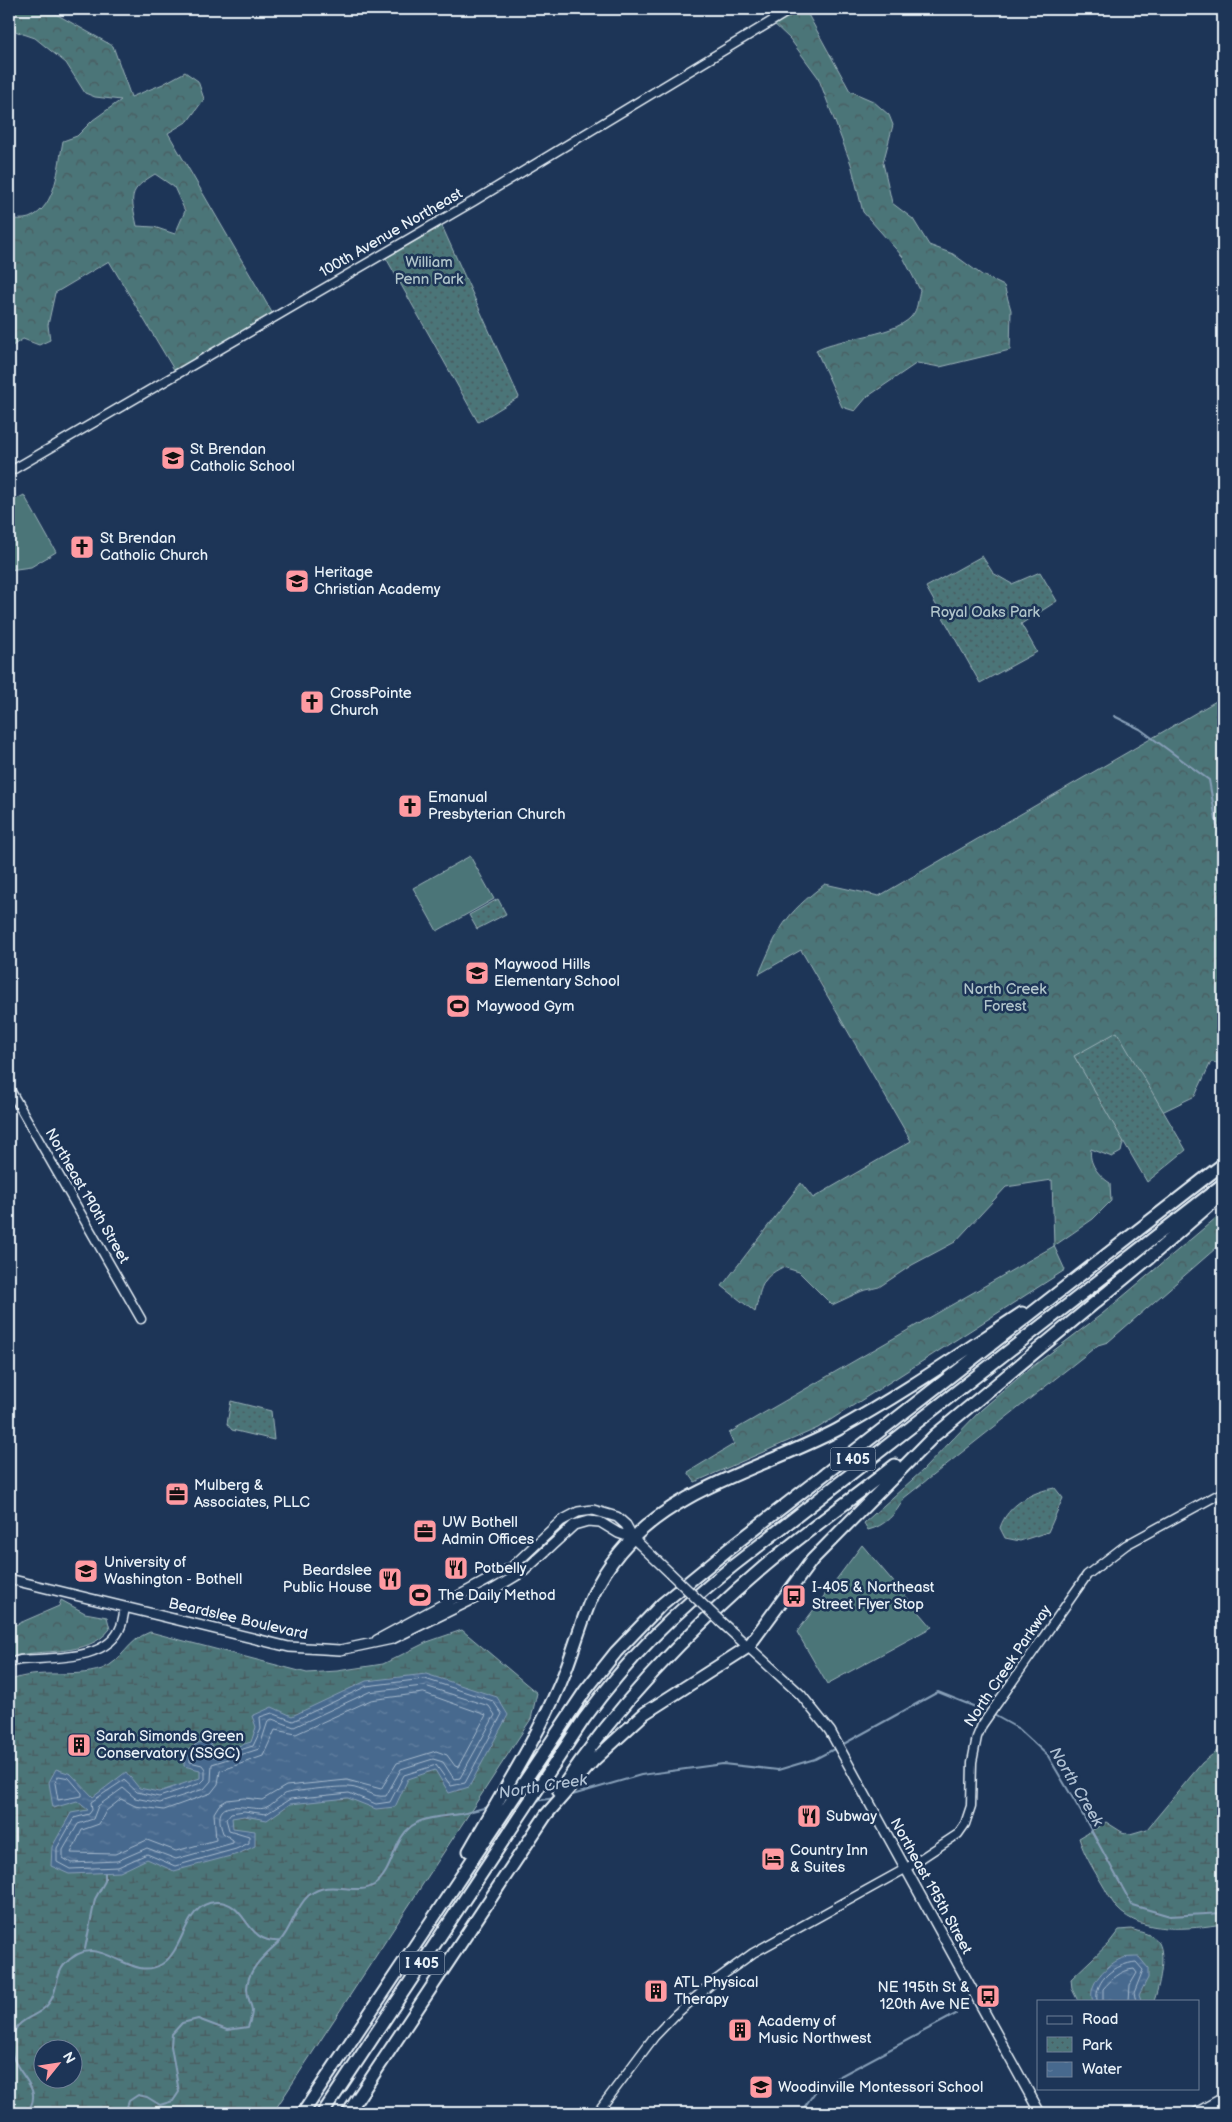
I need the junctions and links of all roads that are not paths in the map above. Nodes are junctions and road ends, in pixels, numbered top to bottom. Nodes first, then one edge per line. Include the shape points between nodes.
1 (792, 9) edge
2 (9, 472) edge
3 (9, 1088) edge
4 (1223, 1164) edge
5 (1223, 1170) edge
6 (1223, 1184) edge
7 (1223, 1193) edge
8 (1060, 1292) junction
9 (141, 1318) dead end
10 (935, 1435) junction
11 (1223, 1492) edge
12 (578, 1512) joint
13 (581, 1522) joint
14 (633, 1538) junction
15 (9, 1579) edge
16 (125, 1607) junction
17 (375, 1642) junction
18 (748, 1647) junction
19 (9, 1663) edge
20 (542, 1787) junction
21 (521, 1790) junction
22 (547, 1813) junction
23 (523, 1815) junction
24 (502, 1819) junction
25 (905, 1869) junction
26 (422, 1935) junction
27 (1223, 2098) edge
28 (303, 2113) edge
29 (311, 2113) edge
30 (323, 2113) edge
31 (329, 2113) edge
32 (348, 2113) edge
33 (597, 2113) edge
34 (1040, 2113) edge
35 (1196, 2113) edge

1 - 2 street, 100th Avenue Northeast via 474,201
3 - 9 street, Northeast 190th Street
4 - 8 highway, I 405
5 - 21 highway, I 405 via 673,1601 605,1674
6 - 20 highway, I 405 via 683,1606 646,1642 606,1690
7 - 10 highway
7 - 20 highway, I 405 via 684,1612 627,1672
8 - 14 highway via 1033,1306 875,1409 805,1446 695,1494 675,1505
8 - 21 highway, I 405 via 662,1604 616,1652 585,1691
10 - 18 highway via 812,1560
10 - 22 highway via 729,1598 624,1707 578,1762
11 - 25 street, North Creek Parkway via 1126,1545 1098,1565 1072,1596 987,1718 975,1745 973,1797 965,1824 951,1841
12 - 14 main road, Northeast 195th Street via 593,1510 617,1517
12 - 17 main road, Beardslee Boulevard via 561,1521 512,1567
13 - 14 main road, Northeast 195th Street via 600,1522
13 - 17 main road, Beardslee Boulevard via 568,1528 524,1571 494,1589 392,1639
14 - 18 main road, Northeast 195th Street, bridge
14 - 26 highway via 598,1584 585,1609 561,1683 548,1711
15 - 16 main road, Beardslee Boulevard
16 - 17 main road, Beardslee Boulevard via 289,1647 340,1650
16 - 19 street via 121,1627 113,1639 92,1652
18 - 22 highway via 625,1729
18 - 25 main road, Northeast 195th Street via 802,1695 834,1739
20 - 23 highway, I 405
21 - 24 highway, I 405
22 - 32 highway
23 - 30 highway, I 405
23 - 31 highway, I 405
24 - 26 highway, I 405
24 - 29 highway, I 405
25 - 33 street, North Creek Parkway via 753,1953 716,1980 654,2037
25 - 34 main road, Northeast 195th Street
26 - 28 highway, I 405
27 - 35 main road

